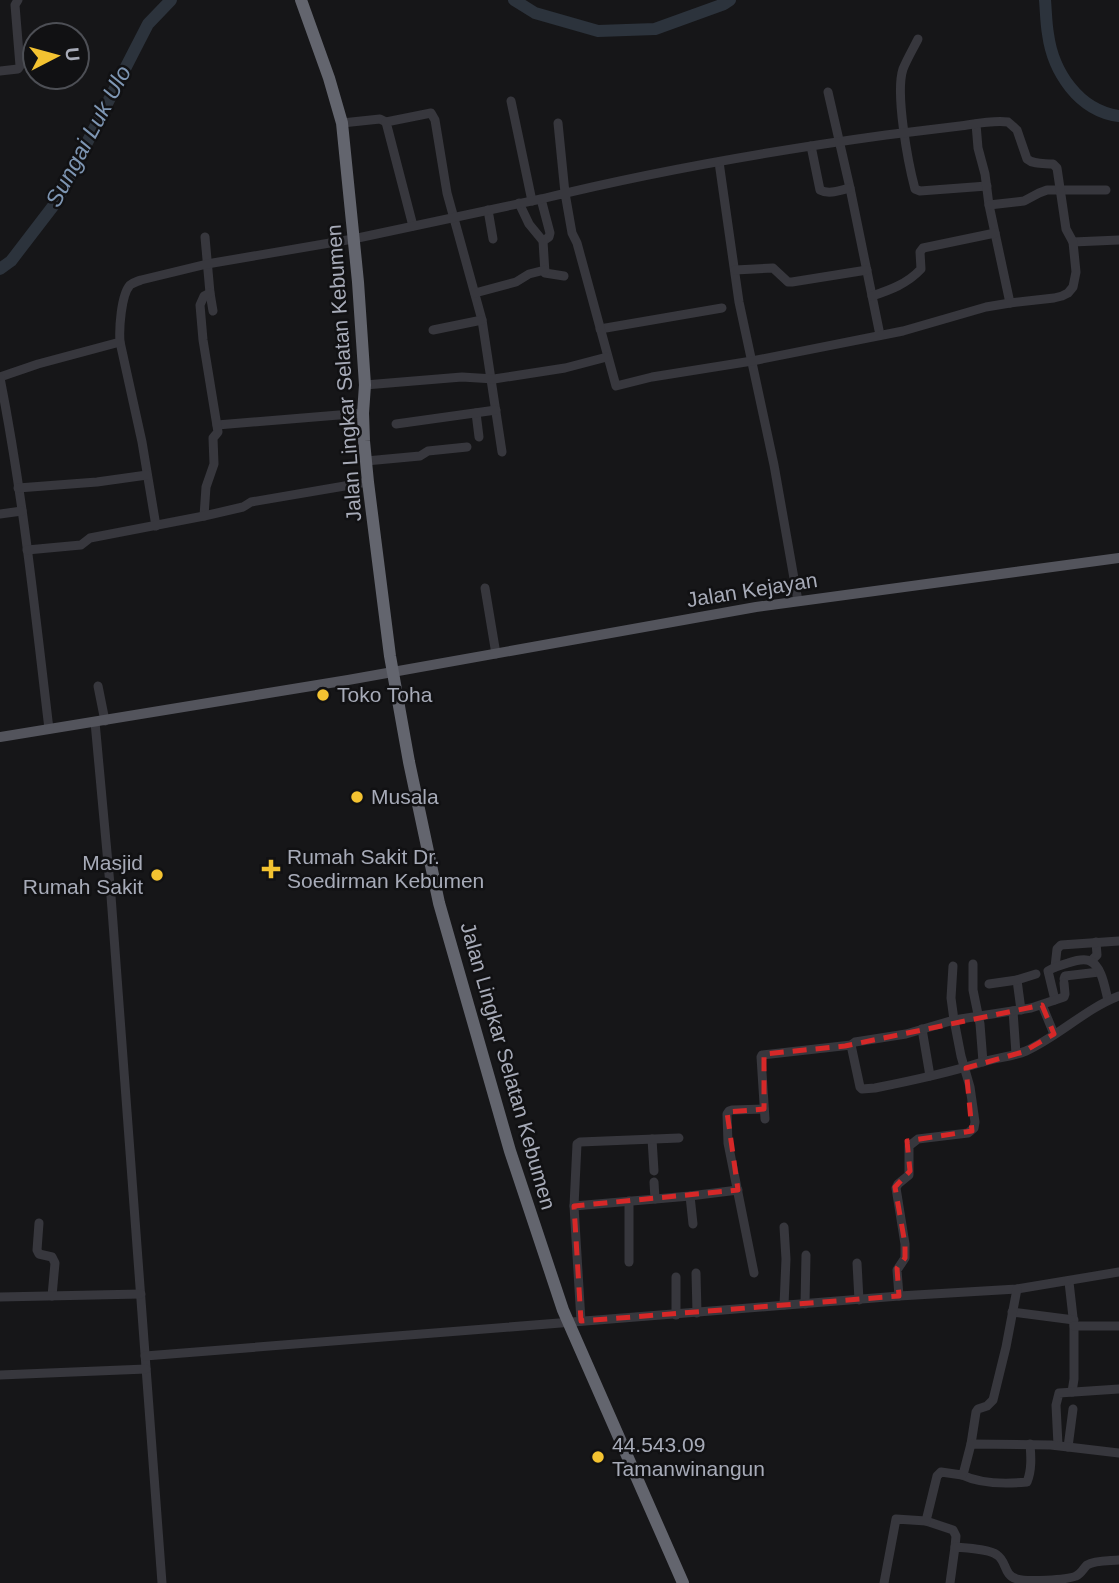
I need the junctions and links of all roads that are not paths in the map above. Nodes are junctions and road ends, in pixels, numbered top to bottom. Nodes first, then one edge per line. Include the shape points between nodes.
1 (18, 0) edge
2 (301, 0) edge
3 (918, 39) dead end
4 (0, 71) edge
5 (828, 92) dead end
6 (511, 102) dead end
7 (386, 122) junction
8 (342, 123) junction
9 (558, 123) dead end
10 (976, 124) junction
11 (904, 133) junction
12 (839, 142) junction
13 (811, 146) junction
14 (719, 162) junction
15 (987, 186) junction
16 (850, 188) junction
17 (1061, 190) junction
18 (1105, 190) dead end
19 (565, 193) junction
20 (536, 200) junction
21 (519, 203) junction
22 (989, 205) junction
23 (488, 209) junction
24 (453, 216) junction
25 (413, 226) junction
26 (995, 233) junction
27 (205, 237) dead end
28 (353, 239) junction
29 (494, 239) dead end
30 (1119, 240) edge
31 (543, 241) junction
32 (1073, 242) junction
33 (207, 264) junction
34 (545, 270) junction
35 (735, 270) junction
36 (867, 270) junction
37 (564, 276) dead end
38 (210, 293) junction
39 (475, 293) junction
40 (872, 296) junction
41 (1010, 303) junction
42 (722, 308) dead end
43 (213, 311) dead end
44 (482, 320) junction
45 (600, 328) junction
46 (433, 330) dead end
47 (880, 335) junction
48 (120, 342) junction
49 (607, 357) junction
50 (752, 361) junction
51 (0, 378) edge
52 (492, 379) junction
53 (365, 385) junction
54 (496, 410) junction
55 (363, 413) junction
56 (476, 413) junction
57 (396, 424) dead end
58 (216, 425) junction
59 (479, 437) dead end
60 (467, 447) dead end
61 (502, 452) dead end
62 (366, 461) junction
63 (147, 475) junction
64 (368, 482) junction
65 (18, 488) junction
66 (22, 511) junction
67 (0, 514) edge
68 (204, 516) junction
69 (156, 526) junction
70 (26, 550) junction
71 (1119, 558) edge
72 (485, 588) dead end
73 (798, 601) junction
74 (496, 653) junction
75 (393, 672) junction
76 (98, 686) dead end
77 (100, 722) junction
78 (49, 729) junction
79 (0, 737) edge
80 (1119, 941) edge
81 (1096, 942) junction
82 (1074, 961) junction
83 (1091, 961) junction
84 (973, 964) dead end
85 (953, 966) dead end
86 (1055, 967) junction
87 (1099, 972) junction
88 (1036, 974) dead end
89 (1076, 975) junction
90 (1017, 980) junction
91 (989, 984) dead end
92 (1119, 996) edge
93 (1055, 1000) junction
94 (1108, 1000) junction
95 (1042, 1005) junction
96 (1017, 1011) junction
97 (978, 1017) junction
98 (954, 1020) junction
99 (922, 1029) junction
100 (1054, 1034) junction
101 (851, 1045) junction
102 (1016, 1054) junction
103 (983, 1062) junction
104 (965, 1068) junction
105 (930, 1076) junction
106 (679, 1138) dead end
107 (653, 1139) junction
108 (654, 1171) dead end
109 (653, 1182) dead end
110 (738, 1191) junction
111 (690, 1196) junction
112 (655, 1199) junction
113 (629, 1201) junction
114 (574, 1206) junction
115 (38, 1223) dead end
116 (693, 1224) dead end
117 (784, 1227) dead end
118 (806, 1255) dead end
119 (629, 1262) dead end
120 (857, 1263) dead end
121 (1119, 1272) edge
122 (696, 1273) dead end
123 (754, 1273) dead end
124 (676, 1277) dead end
125 (1069, 1282) junction
126 (1017, 1289) junction
127 (141, 1294) junction
128 (52, 1296) junction
129 (899, 1296) junction
130 (0, 1297) edge
131 (859, 1300) junction
132 (805, 1304) junction
133 (784, 1306) junction
134 (1012, 1312) junction
135 (696, 1313) junction
136 (676, 1315) junction
137 (574, 1321) junction
138 (1074, 1323) junction
139 (1119, 1326) edge
140 (145, 1356) junction
141 (146, 1369) junction
142 (0, 1376) edge
143 (1119, 1390) edge
144 (1072, 1392) junction
145 (1073, 1409) dead end
146 (971, 1444) junction
147 (1030, 1444) junction
148 (1063, 1446) junction
149 (1119, 1453) edge
150 (962, 1475) junction
151 (926, 1521) junction
152 (955, 1547) junction
153 (1119, 1560) edge
154 (1040, 1582) edge
155 (162, 1583) edge
156 (683, 1583) edge
157 (884, 1583) edge
158 (950, 1583) edge

1 - 4 street via 20,66
2 - 8 highway, Jalan Lingkar Selatan Kebumen
3 - 11 street via 901,80
5 - 12 street
6 - 20 street
7 - 8 street via 380,118
7 - 24 street via 428,112 436,120
7 - 25 street
8 - 28 highway, Jalan Lingkar Selatan Kebumen
9 - 19 street
10 - 11 street
10 - 15 street
10 - 17 street via 1002,121 1012,125 1027,159 1057,168
11 - 12 street
11 - 15 street via 915,189
12 - 13 street
12 - 16 street
13 - 14 street
13 - 16 street via 820,190
14 - 19 street
14 - 35 street
15 - 22 street
16 - 36 street
17 - 18 street
17 - 22 street
17 - 32 street via 1066,229
19 - 20 street
19 - 45 street
20 - 21 street
20 - 31 street via 550,233
21 - 23 street
21 - 31 street
22 - 26 street
23 - 24 street
23 - 29 street
24 - 25 street
24 - 39 street
25 - 28 street
26 - 40 street via 923,248 917,273 898,287
26 - 41 street
27 - 33 street
28 - 33 street
28 - 53 highway, Jalan Lingkar Selatan Kebumen
30 - 32 street
31 - 34 street
32 - 41 street via 1075,279 1068,293
33 - 38 street
33 - 48 street via 129,286 119,322
34 - 37 street
34 - 39 street
35 - 36 street via 773,268 792,282
35 - 50 street
36 - 40 street
38 - 43 street
38 - 58 street via 200,305
39 - 44 street
40 - 47 street
41 - 47 street
42 - 45 street
44 - 46 street
44 - 52 street
45 - 49 street
47 - 50 street
48 - 51 street
48 - 63 street
49 - 50 street via 614,384 620,386
49 - 52 street
50 - 73 street
51 - 65 street
52 - 53 street
52 - 54 street
53 - 55 highway, Jalan Lingkar Selatan Kebumen
54 - 56 street
54 - 61 street
55 - 58 street
55 - 62 highway, Jalan Lingkar Selatan Kebumen
56 - 57 street
56 - 59 street
58 - 68 street
60 - 62 street
62 - 64 highway, Jalan Lingkar Selatan Kebumen
63 - 65 street
63 - 69 street
64 - 68 street via 251,502
64 - 75 highway, Jalan Lingkar Selatan Kebumen
65 - 66 street
66 - 67 street
66 - 70 street
68 - 69 street
69 - 70 street via 90,538 81,545
70 - 78 street
71 - 73 main road, Jalan Kejayan
72 - 74 street
73 - 74 main road, Jalan Kejayan
74 - 75 main road, Jalan Kejayan
75 - 77 main road, Jalan Kejayan
75 - 137 highway, Jalan Lingkar Selatan Kebumen via 439,903 510,1151
76 - 77 street
77 - 78 main road, Jalan Kejayan
77 - 127 street
78 - 79 main road, Jalan Kejayan
80 - 81 street
81 - 83 street via 1097,955
81 - 86 street via 1058,946
82 - 83 street
82 - 86 street
82 - 89 street
83 - 87 street
84 - 97 street
85 - 98 street
86 - 93 street via 1048,974
87 - 89 street
87 - 94 street
88 - 90 street
89 - 93 street via 1064,976 1065,995
90 - 91 street
90 - 96 street
92 - 94 street
93 - 95 street
94 - 100 street
95 - 96 street
95 - 100 street
96 - 97 street
96 - 102 street
97 - 98 street
97 - 103 street
98 - 99 street
98 - 104 street
99 - 101 street
99 - 105 street
100 - 102 street
101 - 105 street via 862,1089
101 - 110 street via 762,1055 765,1114 727,1112
102 - 103 street
103 - 104 street
104 - 105 street
104 - 129 street via 974,1128 968,1133 913,1141 908,1150 909,1175 895,1188 905,1244 905,1258 897,1270
106 - 107 street
107 - 108 street
107 - 114 street via 578,1143
109 - 112 street
110 - 111 street
110 - 123 street
111 - 112 street
111 - 116 street
112 - 113 street
113 - 114 street
113 - 119 street
114 - 137 street
115 - 128 street via 37,1250 55,1260
117 - 133 street
118 - 132 street
120 - 131 street
121 - 125 street
122 - 135 street
124 - 136 street
125 - 126 street
125 - 138 street
126 - 129 street
126 - 134 street
127 - 128 street
127 - 140 street
128 - 130 street
129 - 131 street
131 - 132 street
132 - 133 street
133 - 135 street
134 - 138 street
134 - 146 street via 993,1400 978,1409
135 - 136 street
136 - 137 street
137 - 140 street
137 - 156 highway, Jalan Lingkar Selatan Kebumen
138 - 139 street
138 - 144 street
140 - 141 street
141 - 142 street
141 - 155 street
143 - 144 street
144 - 148 street via 1059,1393 1056,1405
145 - 148 street
146 - 147 street
146 - 150 street
147 - 148 street
147 - 150 street via 1027,1482 984,1481
148 - 149 street
150 - 151 street via 941,1472 937,1476
151 - 152 street via 953,1530
151 - 157 street via 896,1519
152 - 154 street via 995,1553 1012,1577
152 - 158 street
153 - 154 street via 1092,1563 1076,1576

